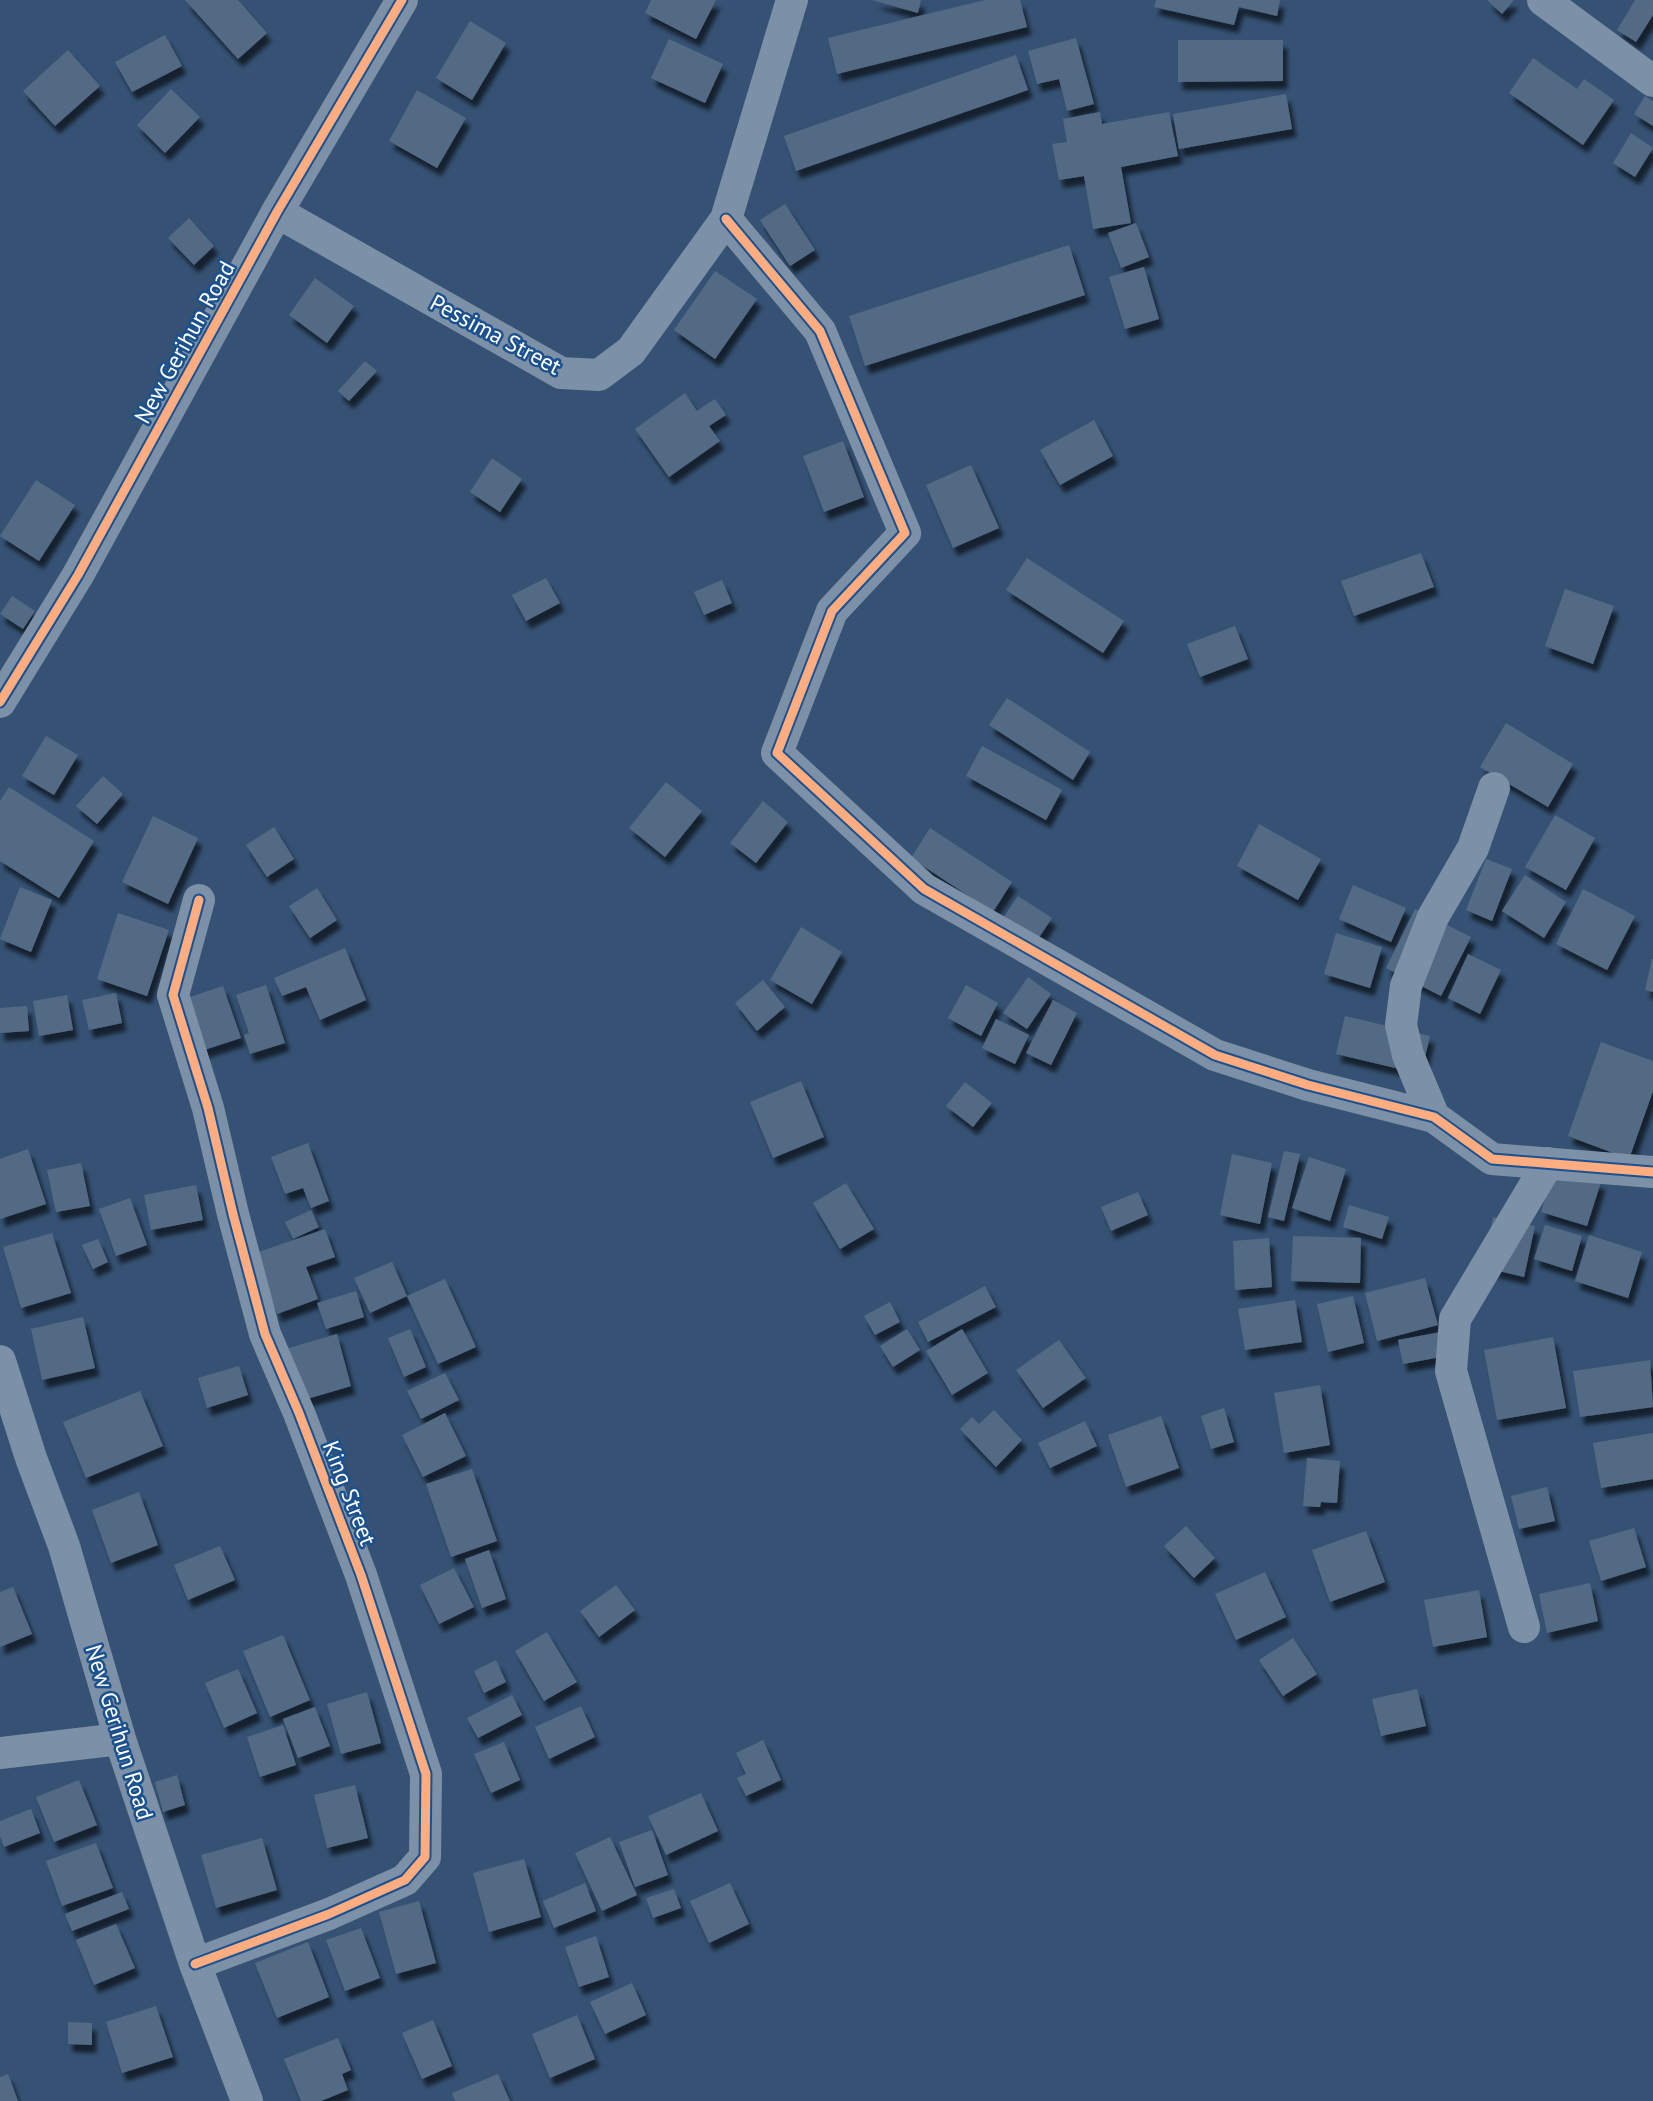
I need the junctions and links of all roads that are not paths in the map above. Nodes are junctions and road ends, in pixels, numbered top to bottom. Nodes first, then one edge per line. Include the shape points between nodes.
1 (402, 0) edge
2 (792, 0) edge
3 (1543, 0) edge
4 (1653, 81) edge
5 (277, 212) junction
6 (726, 219) junction
7 (0, 702) edge
8 (1493, 788) dead end
9 (199, 900) dead end
10 (1434, 1117) junction
11 (1548, 1163) junction
12 (1653, 1172) edge
13 (0, 1361) edge
14 (1524, 1627) dead end
15 (120, 1740) junction
16 (0, 1753) edge
17 (195, 1964) junction
18 (247, 2101) edge

1 - 5 street, New Gerihun Road
2 - 6 street, Pessima Street
3 - 4 street
5 - 6 street, Pessima Street via 561,373 599,375 631,351
5 - 7 street, New Gerihun Road via 78,575
6 - 10 street via 820,331 905,533 832,611 777,753 924,889 1192,1043 1308,1085
8 - 10 street via 1473,848 1433,917 1406,986 1401,1025 1408,1055
9 - 17 street, King Street via 173,995 208,1108 265,1334 361,1575 426,1774 425,1857 405,1880
10 - 11 street via 1492,1159
11 - 12 street
11 - 14 street via 1455,1319 1451,1371
13 - 15 street, New Gerihun Road via 64,1546
15 - 16 street
15 - 17 street, New Gerihun Road
17 - 18 street, New Gerihun Road

